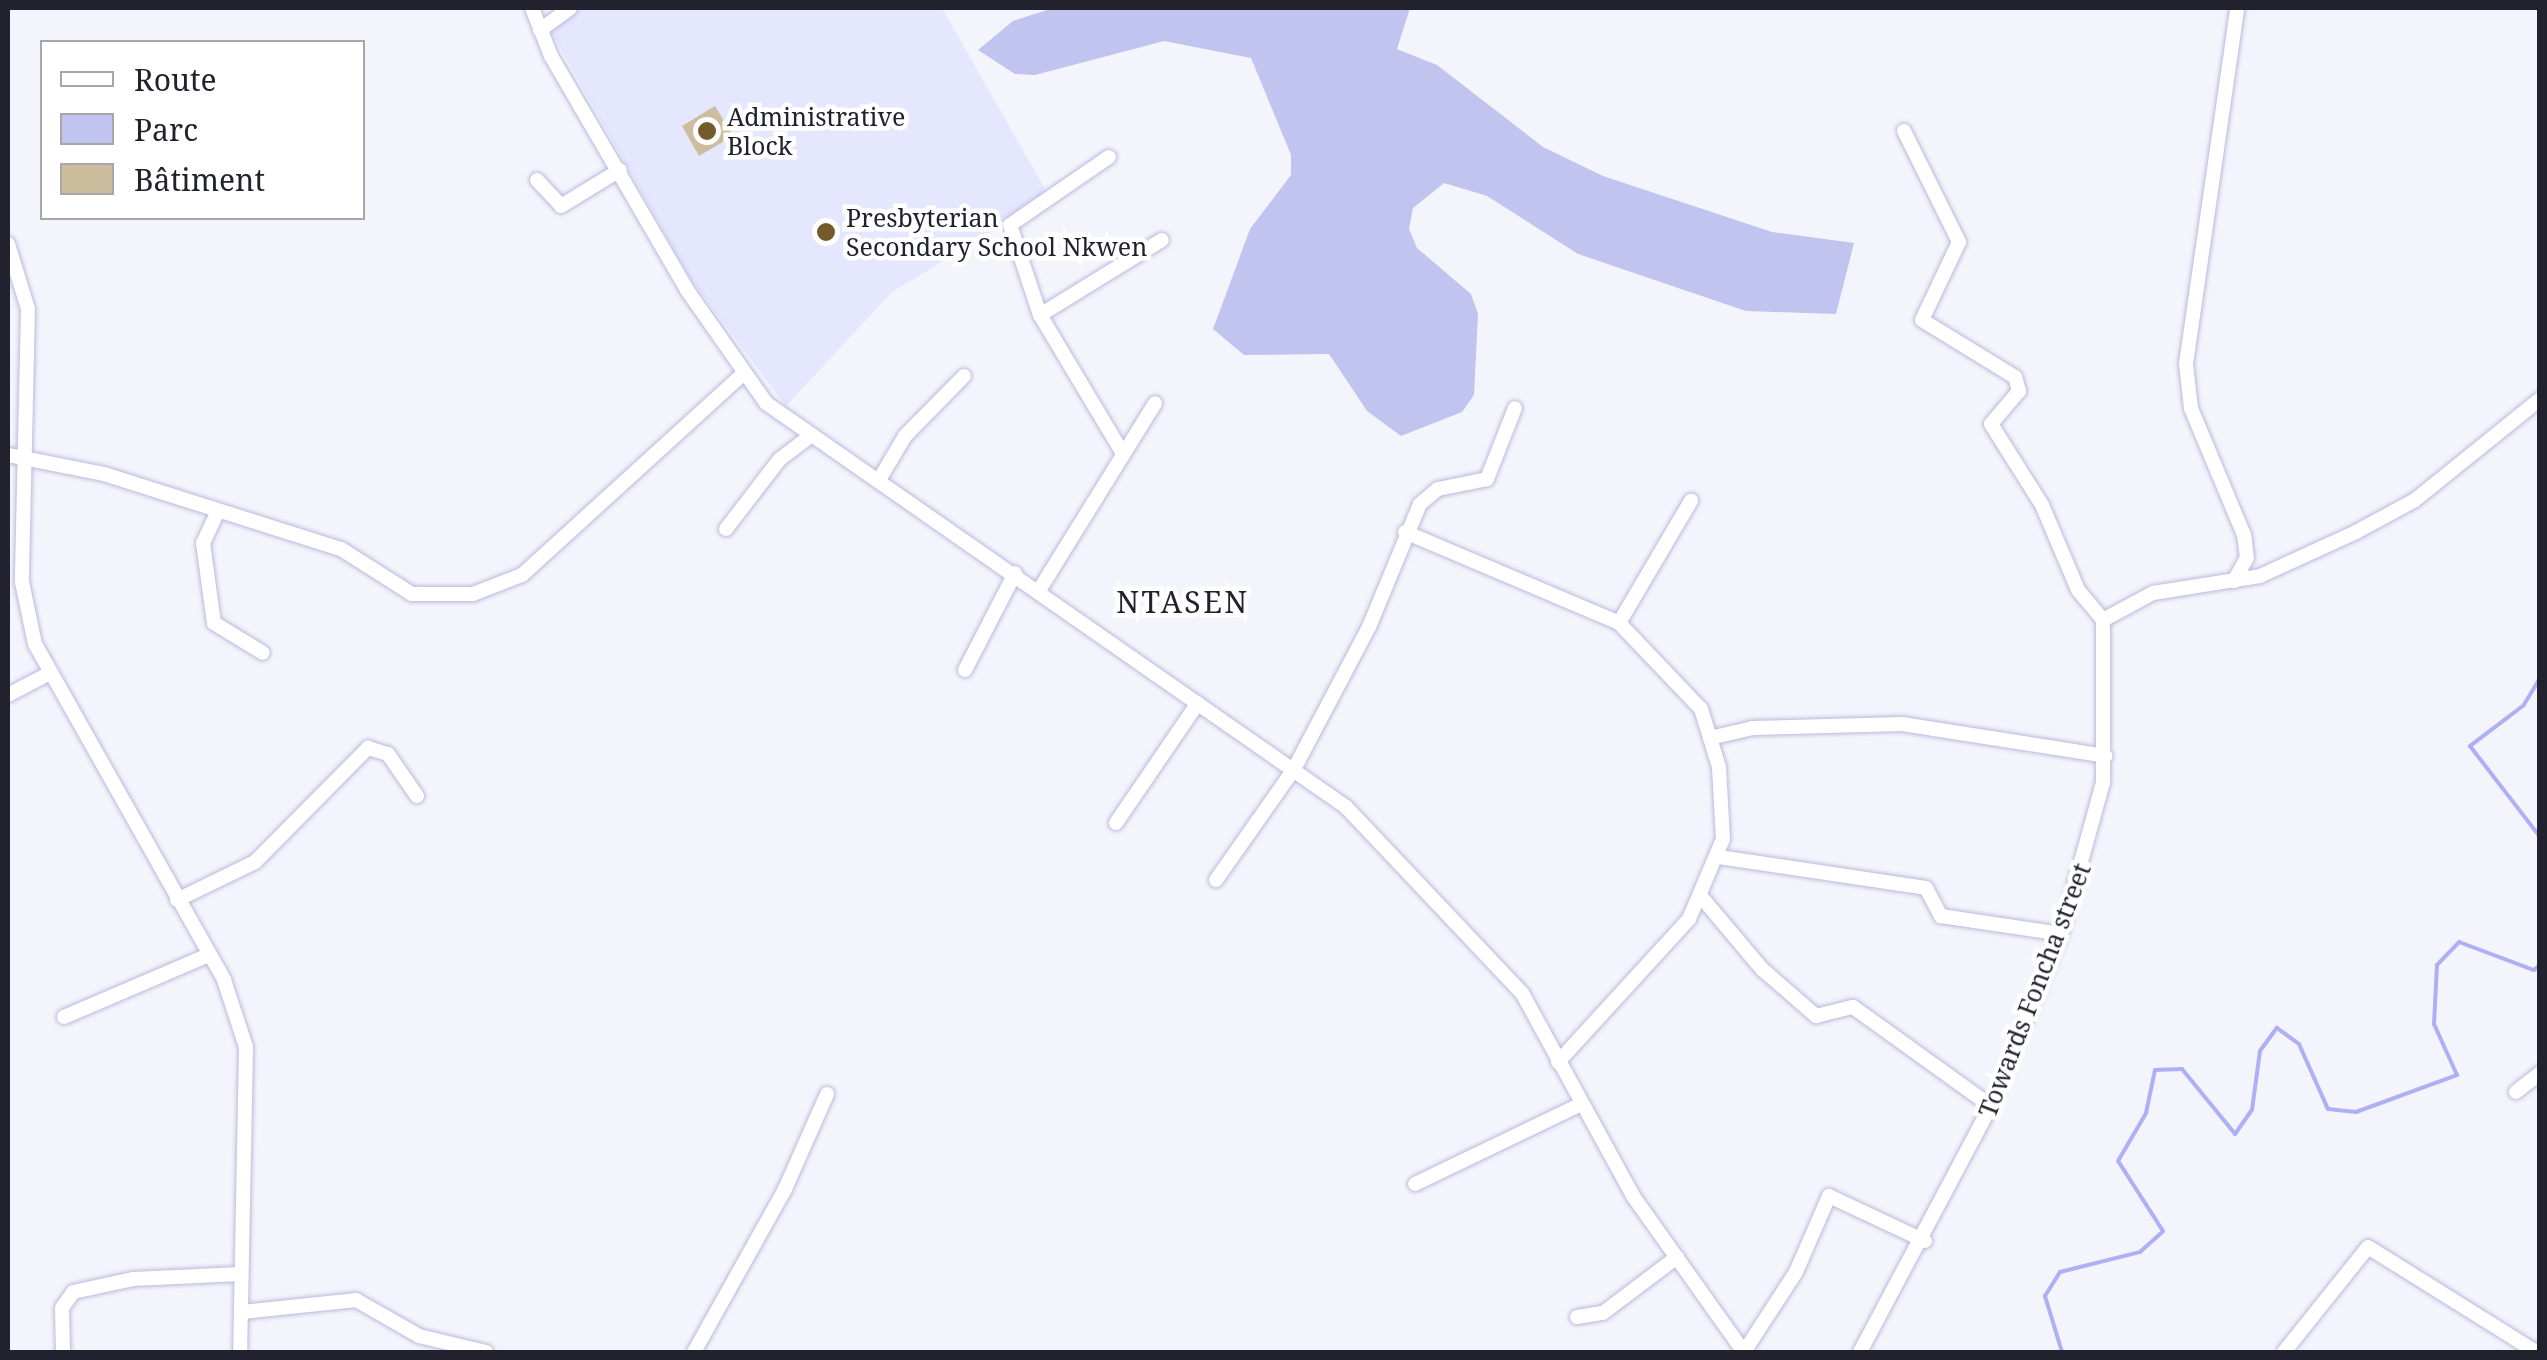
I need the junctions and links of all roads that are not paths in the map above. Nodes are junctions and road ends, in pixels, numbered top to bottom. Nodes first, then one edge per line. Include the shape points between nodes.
1 (532, 8) edge
2 (570, 8) edge
3 (2237, 8) edge
4 (540, 30) junction
5 (1904, 130) dead end
6 (1110, 157) dead end
7 (620, 170) junction
8 (538, 180) dead end
9 (1162, 240) dead end
10 (8, 244) edge
11 (1040, 316) junction
12 (742, 375) junction
13 (964, 376) dead end
14 (2540, 399) edge
15 (1155, 403) dead end
16 (1515, 408) dead end
17 (810, 436) junction
18 (1122, 452) junction
19 (8, 455) edge
20 (27, 458) junction
21 (879, 480) junction
22 (1691, 501) dead end
23 (218, 511) junction
24 (726, 529) dead end
25 (1405, 532) junction
26 (1015, 573) junction
27 (2234, 580) junction
28 (1038, 592) junction
29 (2102, 620) junction
30 (1619, 622) junction
31 (263, 653) dead end
32 (965, 670) dead end
33 (48, 674) junction
34 (8, 695) edge
35 (1198, 703) junction
36 (1710, 738) junction
37 (2106, 756) junction
38 (1294, 769) junction
39 (417, 796) dead end
40 (1116, 824) dead end
41 (1719, 857) junction
42 (1216, 880) dead end
43 (1703, 899) junction
44 (176, 900) junction
45 (2061, 934) junction
46 (210, 955) junction
47 (64, 1017) dead end
48 (1558, 1062) junction
49 (2540, 1073) edge
50 (2516, 1092) dead end
51 (827, 1094) dead end
52 (1581, 1104) junction
53 (1992, 1106) junction
54 (1416, 1184) dead end
55 (1925, 1241) junction
56 (1678, 1257) junction
57 (240, 1274) junction
58 (242, 1312) junction
59 (1576, 1317) dead end
60 (62, 1352) edge
61 (240, 1352) edge
62 (486, 1352) edge
63 (694, 1352) edge
64 (1744, 1352) edge
65 (1860, 1352) edge
66 (2284, 1352) edge
67 (2536, 1352) edge

1 - 4 street
2 - 4 street
3 - 27 street via 2186,364 2190,408 2244,535 2247,558
4 - 7 street
5 - 29 street via 1959,242 1922,320 2015,377 2019,390 1992,420 1993,431 2042,505 2078,590
6 - 11 street via 1010,225
7 - 8 street via 561,206
7 - 12 street
9 - 11 street
10 - 20 street via 28,309
11 - 18 street
12 - 17 street
12 - 23 street via 522,575 473,594 412,594 351,554
13 - 21 street via 905,436
14 - 27 street via 2415,500 2286,566
15 - 18 street
16 - 25 street via 1487,479 1428,494
17 - 21 street
17 - 24 street via 780,459
18 - 28 street
19 - 20 street
20 - 23 street
20 - 33 street via 22,582
21 - 26 street
22 - 30 street
23 - 31 street via 203,543 214,623
25 - 30 street
25 - 38 street via 1369,627
26 - 28 street
26 - 32 street
27 - 29 street via 2153,593
28 - 35 street
29 - 37 street, Towards Foncha street
30 - 36 street via 1694,697
33 - 34 street
33 - 44 street via 96,742
35 - 38 street
35 - 40 street
36 - 37 street via 1753,728 1902,724
36 - 41 street via 1724,818
37 - 45 street, Towards Foncha street via 2098,815
38 - 42 street
38 - 48 street via 1354,816 1511,980
39 - 44 street via 388,754 368,748 255,862
41 - 43 street
41 - 45 street via 1926,888 1941,916
43 - 48 street
43 - 53 street via 1762,970 1816,1016 1853,1008
44 - 46 street
45 - 53 street, Towards Foncha street
46 - 47 street
46 - 57 street via 246,1047
48 - 52 street
49 - 50 street
51 - 63 street via 785,1189
52 - 54 street
52 - 56 street
53 - 55 street, Towards Foncha street
55 - 64 street via 1829,1196 1796,1272
55 - 65 street, Towards Foncha street
56 - 59 street via 1603,1313
56 - 64 street
57 - 58 street
57 - 60 street via 133,1279 73,1292 62,1308
58 - 61 street
58 - 62 street via 356,1300 419,1336
66 - 67 street via 2368,1247

